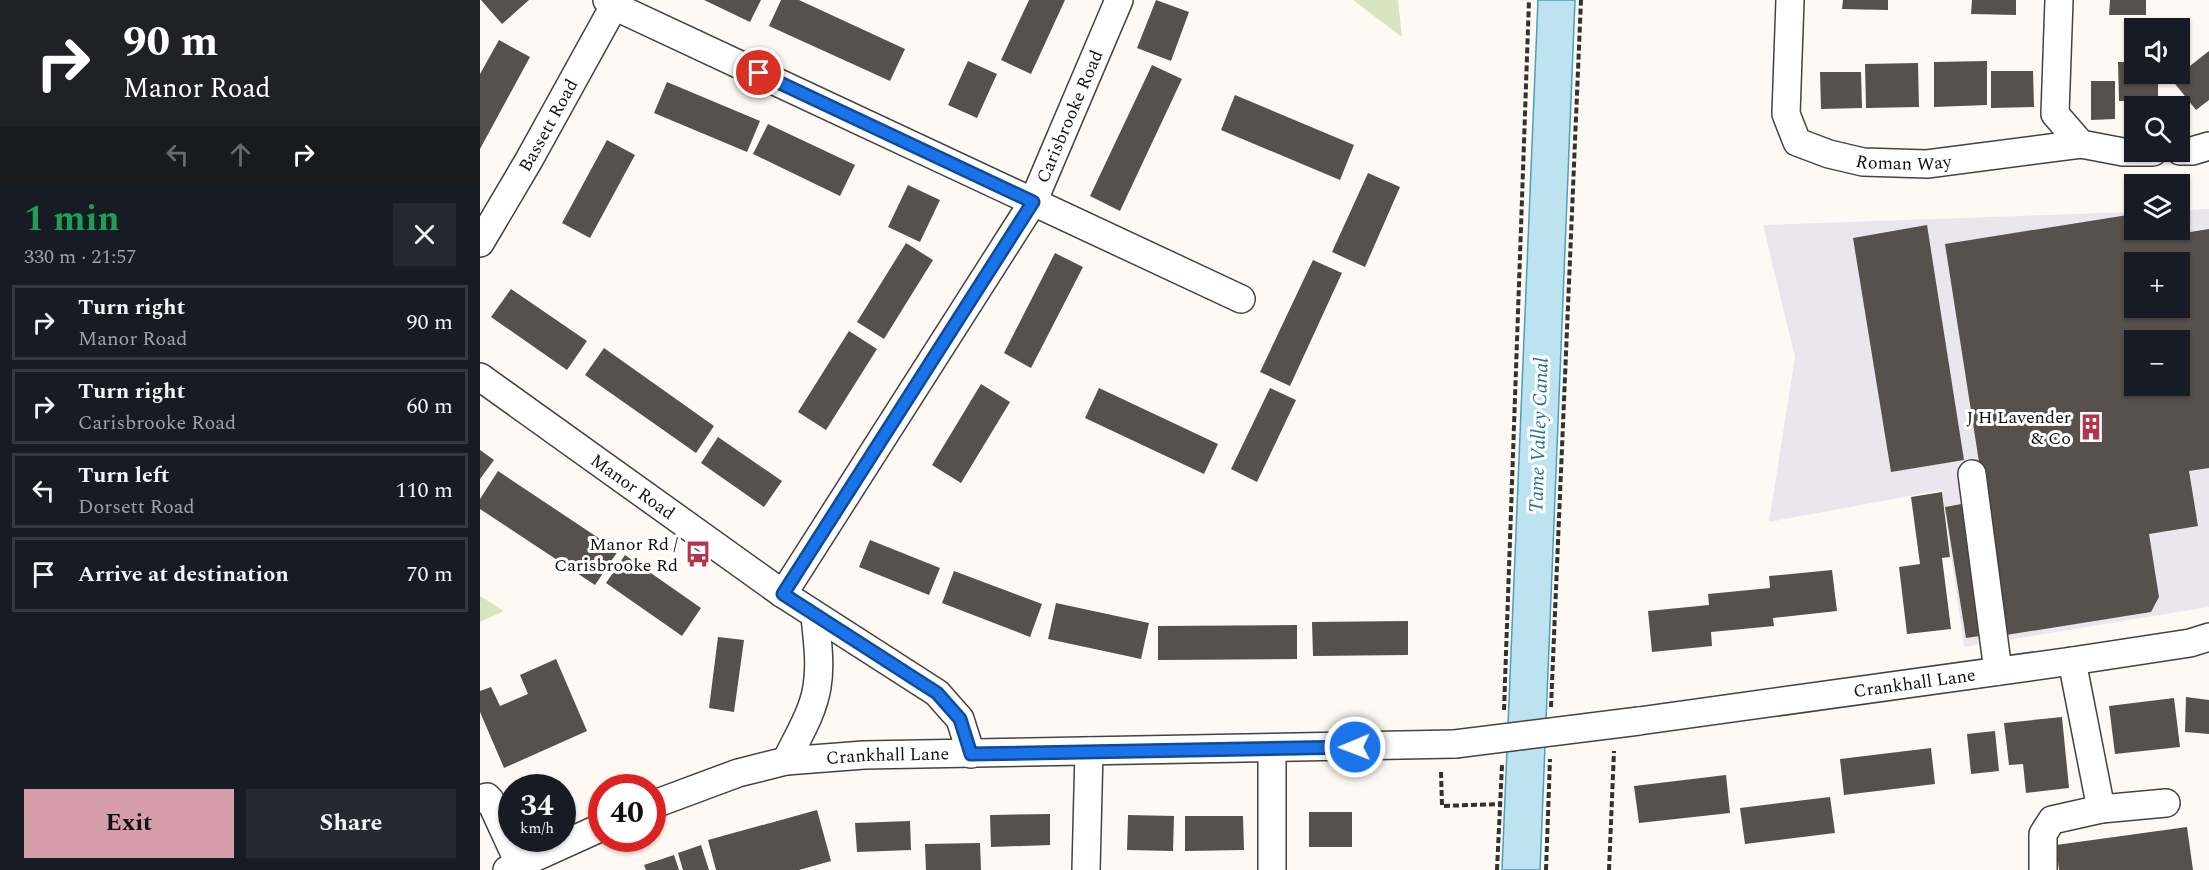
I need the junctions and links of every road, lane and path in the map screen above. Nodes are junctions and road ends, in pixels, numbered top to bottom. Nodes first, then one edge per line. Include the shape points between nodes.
1 (1119, 0) edge
2 (1529, 0) edge
3 (1581, 0) edge
4 (1790, 0) edge
5 (2059, 0) edge
6 (610, 3) edge
7 (2081, 144) junction
8 (2209, 146) edge
9 (2190, 151) edge
10 (2124, 152) edge
11 (1033, 202) junction
12 (480, 243) edge
13 (1241, 299) dead end
14 (480, 377) edge
15 (1972, 474) dead end
16 (783, 594) junction
17 (814, 616) junction
18 (2203, 643) edge
19 (2072, 661) junction
20 (1998, 671) junction
21 (1551, 709) dead end
22 (1504, 713) dead end
23 (1627, 722) junction
24 (1448, 745) junction
25 (1272, 748) junction
26 (1089, 751) junction
27 (971, 754) junction
28 (1550, 756) dead end
29 (1502, 760) dead end
30 (786, 761) junction
31 (480, 799) edge
32 (666, 801) edge
33 (2166, 802) dead end
34 (1500, 804) junction
35 (2102, 809) junction
36 (588, 833) edge
37 (513, 867) edge
38 (1086, 870) edge
39 (1272, 870) edge
40 (1497, 870) edge
41 (1546, 870) edge
42 (1609, 870) edge
43 (2043, 870) edge

1 - 11 street, Carisbrooke Road
2 - 22 path
3 - 21 path
4 - 7 street, Roman Way via 1786,114 1797,142 1863,162 1927,164
5 - 7 street via 2055,114
6 - 11 street
6 - 12 street, Bassett Road via 529,160
7 - 10 street, Roman Way
8 - 9 street
11 - 13 street
11 - 16 street, Carisbrooke Road
14 - 16 street, Manor Road
15 - 20 street
16 - 17 street, Manor Road
17 - 27 street, Manor Road via 937,693 960,719
17 - 30 street via 818,686
18 - 19 street, Crankhall Lane
19 - 20 street, Crankhall Lane
19 - 35 street
20 - 23 street, Crankhall Lane
23 - 24 street, Crankhall Lane, bridge
23 - 42 path
24 - 25 street, Crankhall Lane
24 - 34 path via 1442,806
25 - 26 street, Crankhall Lane
25 - 39 street
26 - 27 street, Crankhall Lane
26 - 38 street
27 - 30 street, Crankhall Lane via 864,755
28 - 41 path
29 - 34 path
30 - 32 street, Crankhall Lane via 738,773
31 - 37 street via 490,800
33 - 35 street
34 - 40 path
35 - 43 street via 2052,820 2043,834
36 - 37 street

